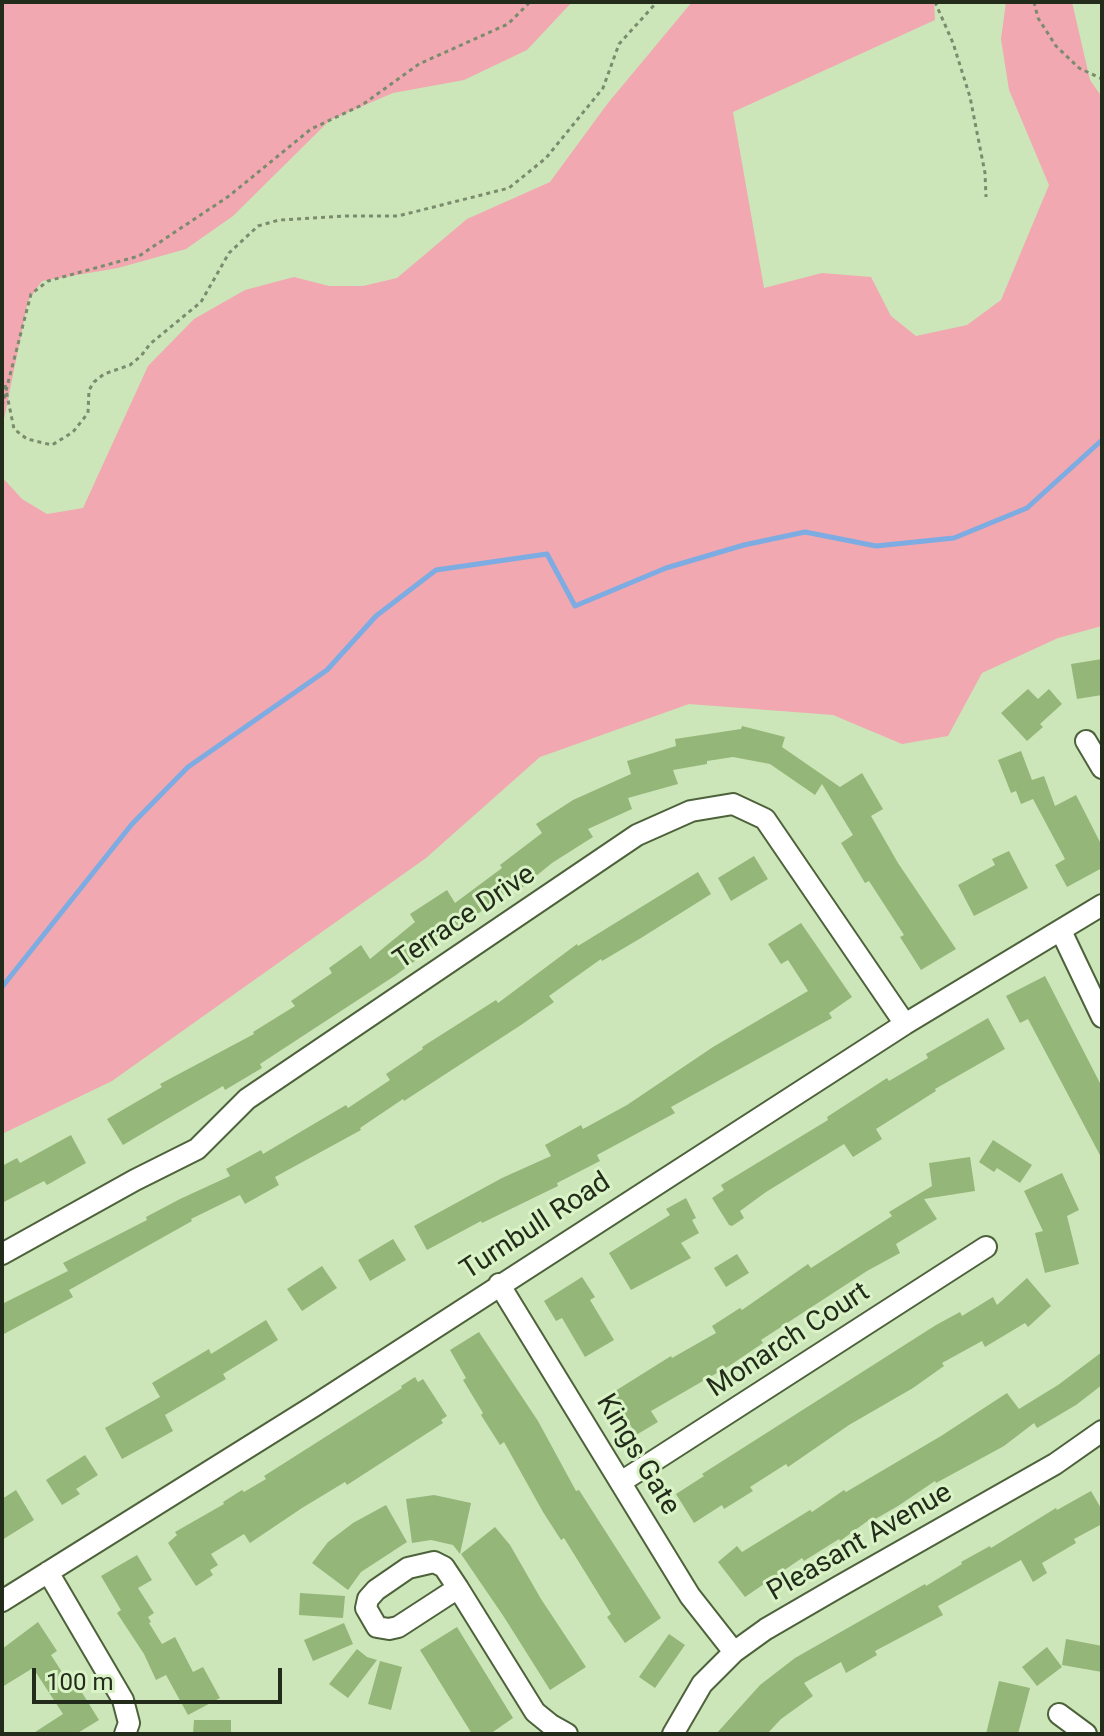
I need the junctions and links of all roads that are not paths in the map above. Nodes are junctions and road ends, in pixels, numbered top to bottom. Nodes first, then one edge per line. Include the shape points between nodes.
1 (1086, 741) dead end
2 (1102, 768) edge
3 (1102, 905) edge
4 (1061, 931) junction
5 (1102, 1017) edge
6 (905, 1024) junction
7 (986, 1247) dead end
8 (2, 1254) edge
9 (499, 1284) junction
10 (1102, 1431) edge
11 (621, 1482) junction
12 (48, 1572) junction
13 (458, 1588) dead end
14 (2, 1601) edge
15 (734, 1652) junction
16 (1059, 1714) dead end
17 (125, 1734) edge
18 (567, 1734) edge
19 (673, 1734) edge
20 (1086, 1734) edge

1 - 2 street
3 - 4 street, Turnbull Road
4 - 5 street
4 - 6 street, Turnbull Road
6 - 8 street, Terrace Drive via 765,819 733,804 691,811 637,835 247,1099 197,1149
6 - 9 street, Turnbull Road
7 - 11 street, Monarch Court
9 - 11 street, Kings Gate
9 - 12 street, Turnbull Road
10 - 15 street, Pleasant Avenue via 1055,1464
11 - 15 street, Kings Gate via 690,1596
12 - 14 street, Turnbull Road
12 - 17 street via 123,1700 129,1723
13 - 18 street via 535,1712
15 - 19 street, Pleasant Avenue via 702,1684
16 - 20 street

